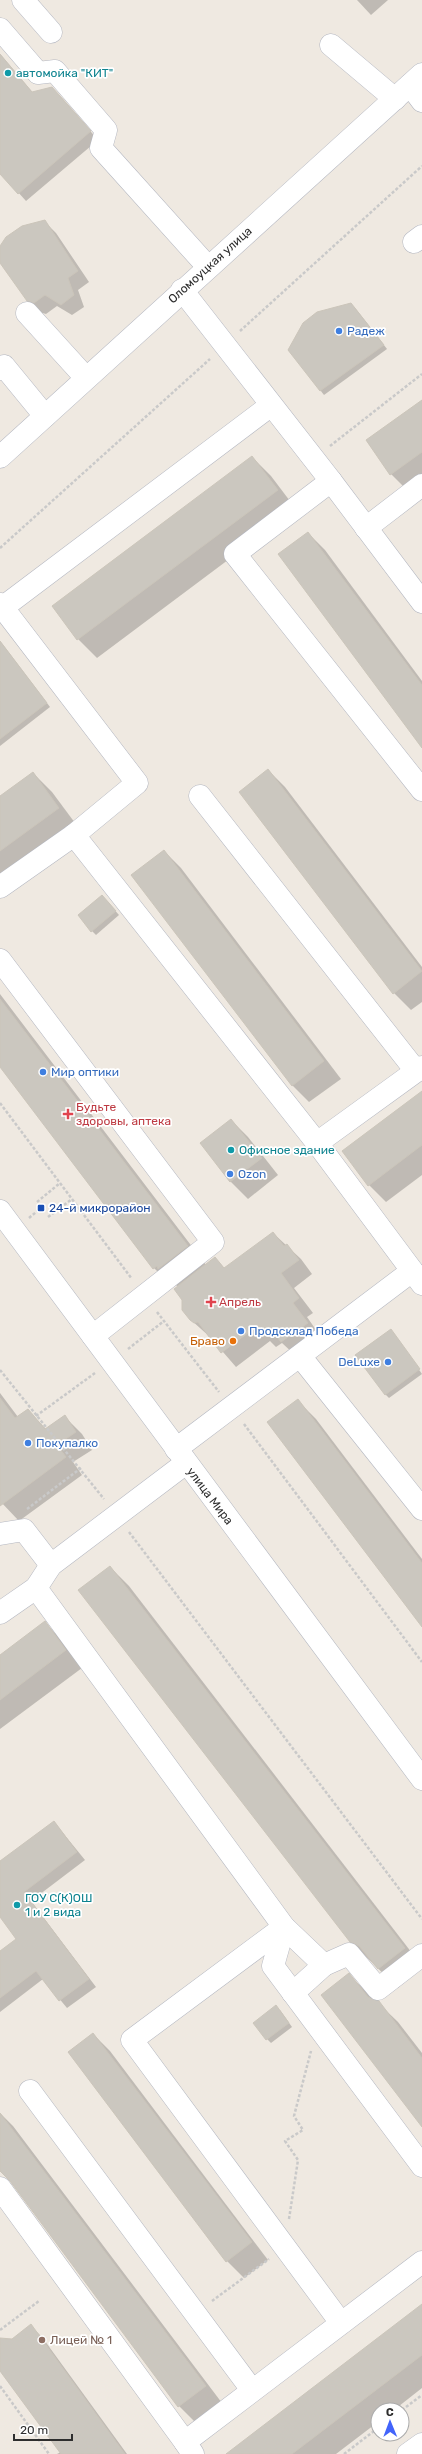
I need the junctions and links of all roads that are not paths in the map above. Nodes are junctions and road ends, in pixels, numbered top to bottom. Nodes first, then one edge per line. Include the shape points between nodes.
1 (23, 0) edge
2 (0, 29) edge
3 (51, 32) dead end
4 (331, 45) dead end
5 (412, 90) edge
6 (208, 267) junction
7 (182, 290) junction
8 (27, 313) dead end
9 (0, 369) edge
10 (86, 378) junction
11 (270, 406) junction
12 (45, 416) junction
13 (0, 457) edge
14 (331, 481) junction
15 (422, 485) edge
16 (366, 528) junction
17 (422, 602) edge
18 (1, 606) edge
19 (422, 790) edge
20 (200, 796) dead end
21 (74, 835) junction
22 (0, 887) edge
23 (0, 960) edge
24 (419, 1069) edge
25 (317, 1143) junction
26 (0, 1211) edge
27 (417, 1278) edge
28 (93, 1336) junction
29 (300, 1356) junction
30 (181, 1456) junction
31 (422, 1509) edge
32 (0, 1534) edge
33 (51, 1565) junction
34 (36, 1588) junction
35 (0, 1613) edge
36 (422, 1779) edge
37 (284, 1927) junction
38 (422, 1955) edge
39 (324, 1965) junction
40 (293, 1993) junction
41 (30, 2090) dead end
42 (422, 2166) edge
43 (0, 2188) edge
44 (422, 2262) edge
45 (341, 2323) junction
46 (252, 2390) junction
47 (422, 2444) edge
48 (189, 2448) edge
49 (408, 2454) edge

1 - 3 street
2 - 6 street via 38,74 55,71 106,130 101,148
4 - 5 street
5 - 6 street, Оломоуцкая улица
6 - 7 street, Оломоуцкая улица
7 - 10 street, Оломоуцкая улица
7 - 11 street
8 - 10 street
9 - 12 street via 4,366
10 - 12 street, Оломоуцкая улица
11 - 14 street
11 - 18 street
12 - 13 street, Оломоуцкая улица
14 - 16 street
14 - 19 street via 235,554
15 - 16 street
16 - 17 street
18 - 21 street via 137,783
20 - 24 street
21 - 22 street
21 - 25 street
23 - 28 street via 213,1242
24 - 25 street
25 - 27 street
26 - 28 street, улица Мира
27 - 29 street
28 - 30 street, улица Мира
29 - 30 street via 232,1408
29 - 31 street
30 - 33 street via 117,1516
30 - 36 street, улица Мира
32 - 33 street via 24,1530
33 - 34 street
34 - 35 street
34 - 37 street
37 - 39 street
37 - 40 street via 273,1966
37 - 45 street via 132,2040
38 - 39 street via 378,1989 349,1954
39 - 40 street
40 - 42 street
41 - 46 street
43 - 48 street
44 - 45 street
45 - 46 street
46 - 48 street
47 - 49 street

